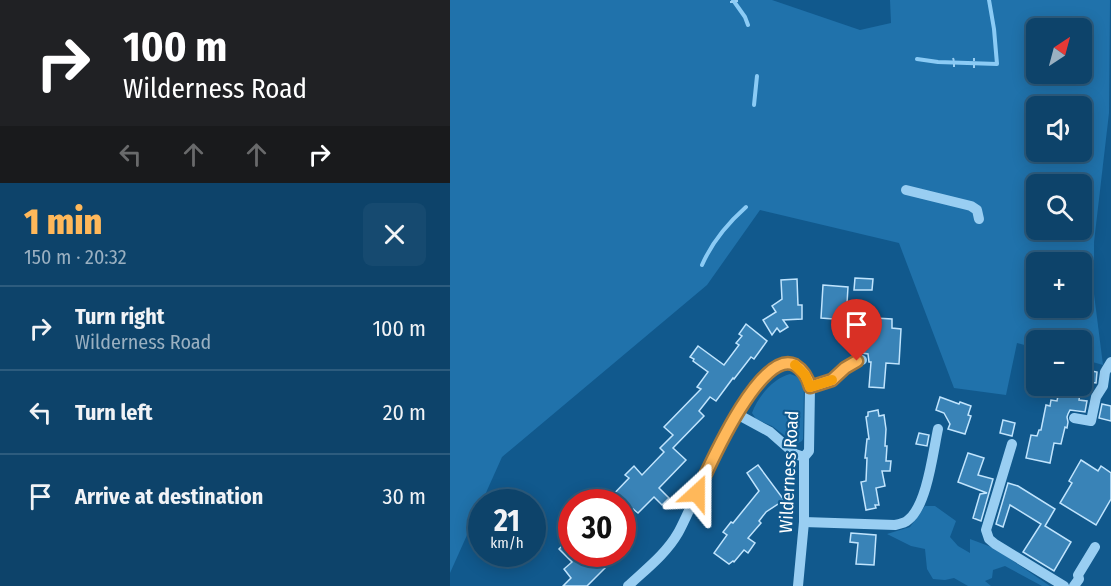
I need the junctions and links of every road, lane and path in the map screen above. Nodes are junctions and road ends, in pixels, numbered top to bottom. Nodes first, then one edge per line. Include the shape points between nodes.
1 (974, 65) dead end
2 (974, 71) dead end
3 (906, 190) dead end
4 (979, 219) dead end
5 (862, 360) dead end
6 (1111, 363) edge
7 (810, 387) junction
8 (737, 414) junction
9 (1074, 418) dead end
10 (938, 429) dead end
11 (1012, 444) dead end
12 (804, 457) junction
13 (804, 522) junction
14 (1095, 547) dead end
15 (628, 586) edge
16 (798, 586) edge
17 (1064, 586) edge
18 (1074, 586) edge

1 - 2 path
3 - 4 street via 971,206 977,210
5 - 7 street via 827,383
6 - 9 street via 1096,397 1091,421
7 - 8 street, Wilderness Road via 796,366 780,364
7 - 12 street, Wilderness Road via 808,451
8 - 12 street
8 - 15 street, Wilderness Road via 678,534
10 - 13 street via 922,501 906,522
11 - 17 street via 987,535 995,544
12 - 13 street, Wilderness Road
13 - 16 street, Wilderness Road
14 - 18 street

